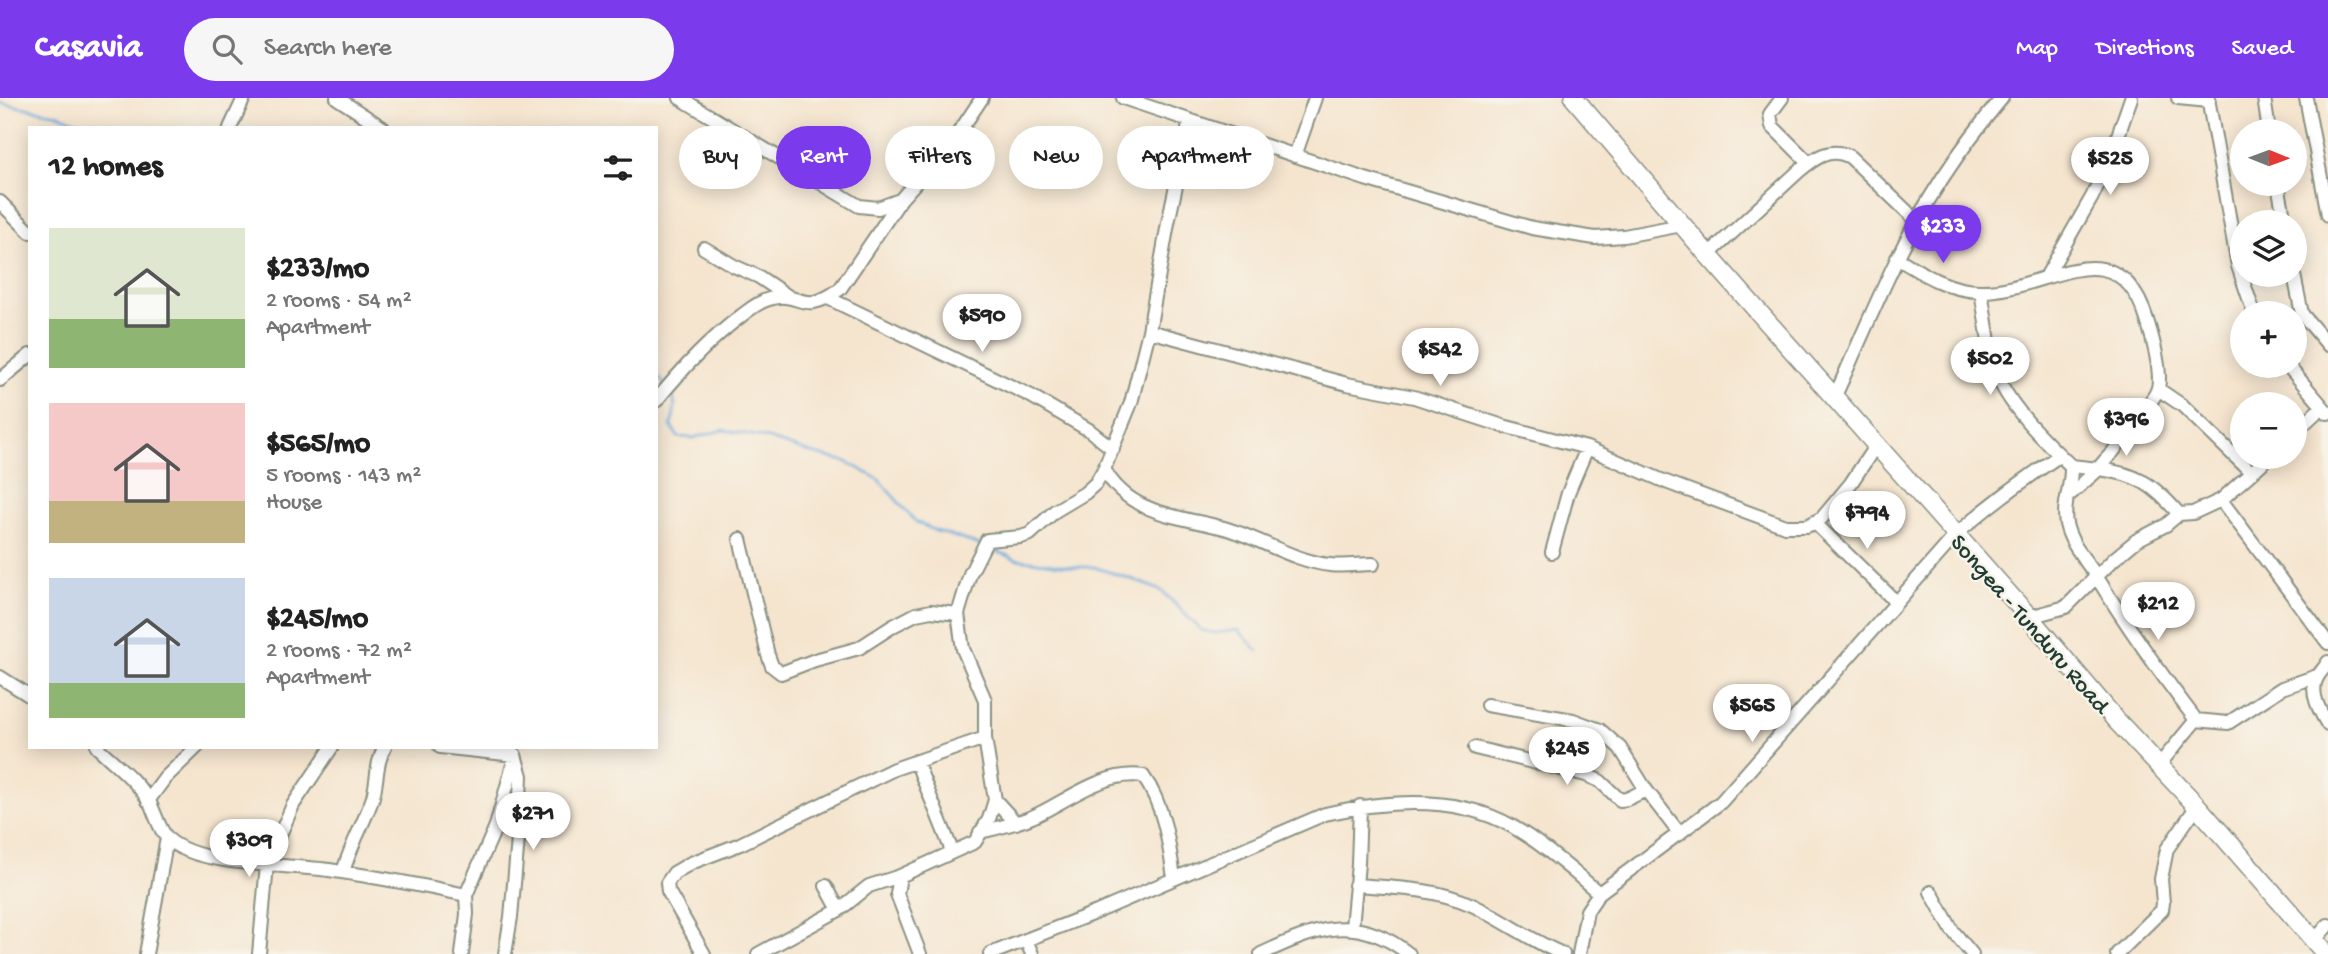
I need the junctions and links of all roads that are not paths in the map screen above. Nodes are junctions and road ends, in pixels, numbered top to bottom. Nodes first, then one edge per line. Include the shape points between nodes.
1 (244, 98) edge
2 (337, 98) edge
3 (680, 98) edge
4 (982, 98) edge
5 (1124, 98) edge
6 (1315, 98) edge
7 (1574, 98) edge
8 (1782, 98) edge
9 (2002, 98) edge
10 (2131, 98) edge
11 (2178, 98) edge
12 (2264, 98) edge
13 (2306, 98) edge
14 (2208, 100) edge
15 (2267, 119) edge
16 (1190, 120) junction
17 (231, 126) edge
18 (380, 126) edge
19 (1295, 156) junction
20 (1809, 163) junction
21 (901, 199) junction
22 (0, 202) edge
23 (2328, 215) edge
24 (1917, 221) junction
25 (1682, 225) junction
26 (28, 230) edge
27 (704, 248) dead end
28 (1708, 255) junction
29 (1897, 258) junction
30 (2046, 277) junction
31 (2296, 287) edge
32 (1981, 292) junction
33 (789, 298) junction
34 (828, 298) junction
35 (2251, 301) edge
36 (1149, 331) junction
37 (2328, 345) edge
38 (28, 357) edge
39 (2298, 378) edge
40 (0, 380) edge
41 (2158, 389) junction
42 (1835, 396) junction
43 (658, 399) edge
44 (2325, 410) edge
45 (2307, 423) edge
46 (1876, 445) junction
47 (1587, 448) junction
48 (1113, 449) junction
49 (2060, 455) junction
50 (2071, 466) junction
51 (1104, 468) junction
52 (2099, 469) junction
53 (2254, 469) edge
54 (2250, 472) junction
55 (2067, 497) junction
56 (2221, 499) junction
57 (2179, 514) junction
58 (1815, 523) junction
59 (1955, 536) junction
60 (740, 539) dead end
61 (1552, 552) dead end
62 (1373, 564) dead end
63 (2097, 578) junction
64 (1896, 602) junction
65 (958, 614) junction
66 (2029, 617) junction
67 (2310, 617) junction
68 (2328, 624) edge
69 (2328, 643) edge
70 (2328, 662) edge
71 (2317, 676) junction
72 (0, 677) edge
73 (28, 695) edge
74 (1487, 705) dead end
75 (2196, 720) junction
76 (2328, 725) edge
77 (985, 738) junction
78 (1475, 748) dead end
79 (99, 749) edge
80 (195, 749) edge
81 (331, 749) edge
82 (384, 749) edge
83 (478, 749) edge
84 (516, 751) edge
85 (916, 761) junction
86 (2159, 765) junction
87 (1646, 790) junction
88 (995, 800) junction
89 (148, 801) junction
90 (1360, 806) junction
91 (2197, 806) junction
92 (1016, 823) junction
93 (980, 832) junction
94 (1680, 834) junction
95 (167, 838) junction
96 (952, 851) junction
97 (267, 864) junction
98 (343, 872) junction
99 (900, 876) junction
100 (1174, 878) junction
101 (1355, 885) junction
102 (827, 886) dead end
103 (869, 886) junction
104 (1931, 892) dead end
105 (1599, 893) junction
106 (897, 894) junction
107 (466, 895) junction
108 (839, 910) junction
109 (2328, 925) edge
110 (1352, 927) junction
111 (1026, 940) junction
112 (2320, 947) edge
113 (1289, 948) edge
114 (146, 954) edge
115 (259, 954) edge
116 (462, 954) edge
117 (505, 954) edge
118 (704, 954) edge
119 (758, 954) edge
120 (920, 954) edge
121 (990, 954) edge
122 (1032, 954) edge
123 (1261, 954) edge
124 (1409, 954) edge
125 (1563, 954) edge
126 (1579, 954) edge
127 (1972, 954) edge
128 (2117, 954) edge

1 - 17 street
2 - 18 street
3 - 21 street via 859,206 878,208
4 - 21 street
5 - 16 street
6 - 19 street
7 - 25 highway, Songea - Tunduru Road
8 - 20 street via 1770,114 1772,127
9 - 24 street via 1977,128
10 - 30 street via 2111,156
11 - 14 street
12 - 15 street
13 - 23 street
14 - 35 street via 2238,266
16 - 19 street
16 - 36 street
19 - 25 street via 1544,230 1595,238
20 - 24 street via 1826,153 1843,153
20 - 28 street
21 - 34 street via 840,289
22 - 26 street
24 - 29 street
25 - 28 highway, Songea - Tunduru Road
27 - 33 street
28 - 42 highway, Songea - Tunduru Road
29 - 32 street via 1928,278
29 - 42 street
30 - 32 street
30 - 41 street via 2090,268 2127,281 2141,302 2151,331
31 - 37 street via 2302,314
32 - 49 street via 1999,379 2017,409
33 - 34 street via 804,304
33 - 43 street via 766,299 722,330 694,355
34 - 48 street via 1031,396
36 - 47 street via 1347,384 1414,397
36 - 48 street via 1131,403
38 - 40 street
39 - 44 street
41 - 52 street
41 - 54 street via 2198,420
42 - 46 highway, Songea - Tunduru Road
44 - 45 street
46 - 58 street via 1831,510
46 - 59 highway, Songea - Tunduru Road
47 - 58 street via 1761,519 1785,526
47 - 61 street via 1568,493
48 - 51 street
49 - 50 street
49 - 59 street via 1980,512
50 - 52 street
50 - 55 street
51 - 62 street via 1121,491 1157,513 1225,528 1331,566
51 - 65 street via 1086,493 1055,511 1030,534 991,539 983,545
52 - 55 street
52 - 57 street via 2152,485
53 - 54 street
54 - 56 street
55 - 63 street via 2070,533
56 - 57 street via 2193,513
56 - 67 street
57 - 63 street via 2137,540
58 - 64 street
59 - 64 street
59 - 66 highway, Songea - Tunduru Road
60 - 65 street via 768,655 781,673 859,648 923,612
63 - 66 street via 2066,607
63 - 75 street
64 - 94 street via 1721,802
65 - 77 street via 963,649 985,700
66 - 86 highway, Songea - Tunduru Road
67 - 68 street
67 - 69 street
70 - 71 street
71 - 75 street via 2282,688 2228,723
71 - 76 street via 2314,695
72 - 73 street
74 - 87 street via 1573,720 1600,730 1620,748
75 - 86 street
77 - 85 street
77 - 88 street
78 - 87 street via 1586,775 1600,781 1619,800
79 - 89 street
80 - 89 street
81 - 97 street via 293,805
82 - 98 street via 372,799
83 - 84 street
84 - 107 street via 496,826
84 - 117 street via 521,776 518,839
85 - 96 street
85 - 118 street via 674,873 668,891
86 - 91 highway, Songea - Tunduru Road
87 - 94 street
88 - 92 street
88 - 93 street
89 - 95 street
90 - 100 street via 1325,814
90 - 101 street
90 - 105 street via 1432,803 1465,807 1521,831
91 - 112 highway, Songea - Tunduru Road
91 - 128 street via 2169,843 2161,879 2162,910
92 - 93 street
92 - 100 street via 1090,787 1118,777 1143,776 1161,810
93 - 96 street via 975,842
94 - 105 street
95 - 97 street via 200,855
95 - 114 street
96 - 99 street
97 - 98 street
97 - 115 street
98 - 107 street
99 - 103 street
99 - 106 street
100 - 111 street
101 - 110 street
101 - 125 street via 1444,895 1473,905
102 - 108 street
103 - 106 street
103 - 108 street
104 - 127 street
105 - 126 street via 1587,911
106 - 120 street
107 - 116 street
108 - 119 street
109 - 112 street
110 - 113 street via 1319,932
110 - 124 street via 1386,939
111 - 121 street
111 - 122 street
113 - 123 street

